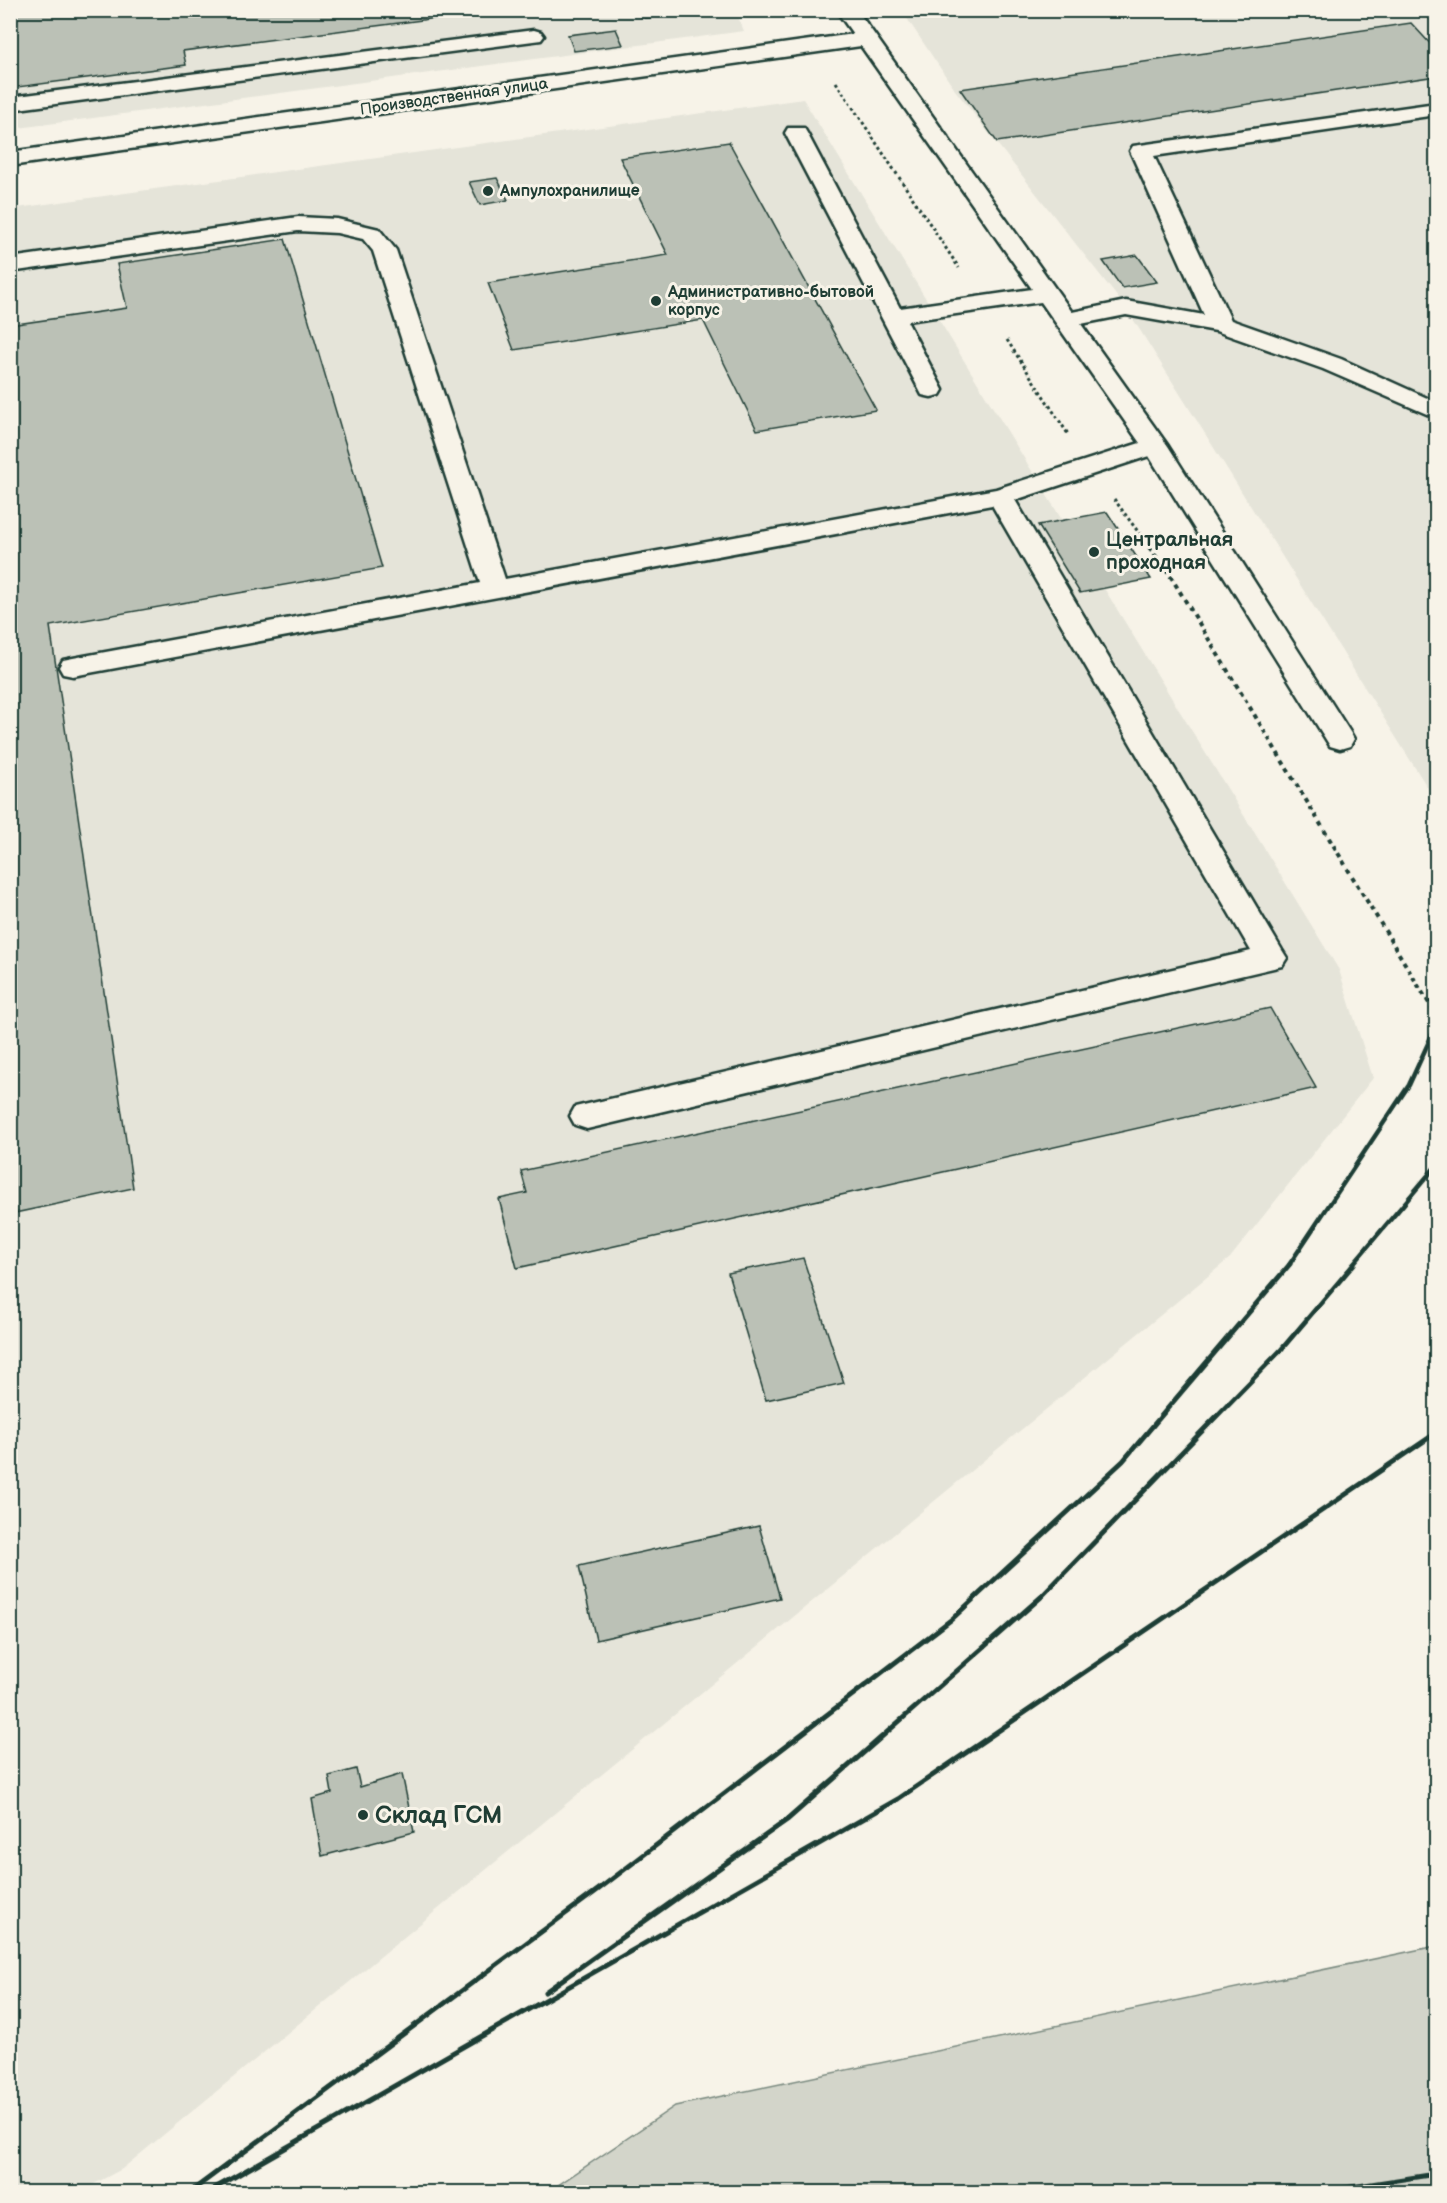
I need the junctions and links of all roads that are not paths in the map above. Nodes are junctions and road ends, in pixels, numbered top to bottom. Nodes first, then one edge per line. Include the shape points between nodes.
1 (846, 10) edge
2 (534, 36) dead end
3 (864, 39) junction
4 (10, 104) edge
5 (1437, 109) edge
6 (796, 133) dead end
7 (10, 159) edge
8 (10, 265) edge
9 (1048, 294) junction
10 (892, 316) junction
11 (1067, 320) junction
12 (1221, 325) junction
13 (932, 390) dead end
14 (1437, 411) edge
15 (1155, 446) junction
16 (1000, 496) junction
17 (496, 591) junction
18 (73, 668) dead end
19 (1340, 739) dead end
20 (587, 1116) dead end

1 - 3 street
2 - 4 street
3 - 7 street, Производственная улица
3 - 9 street
5 - 12 street via 1141,151
6 - 10 street
8 - 17 street via 298,224 337,226 371,234 384,250
9 - 10 street
9 - 11 street
10 - 13 street
11 - 12 street via 1126,308
11 - 15 street
12 - 14 street via 1332,364
15 - 16 street
15 - 19 street
16 - 17 street
16 - 20 street via 1271,958
17 - 18 street

